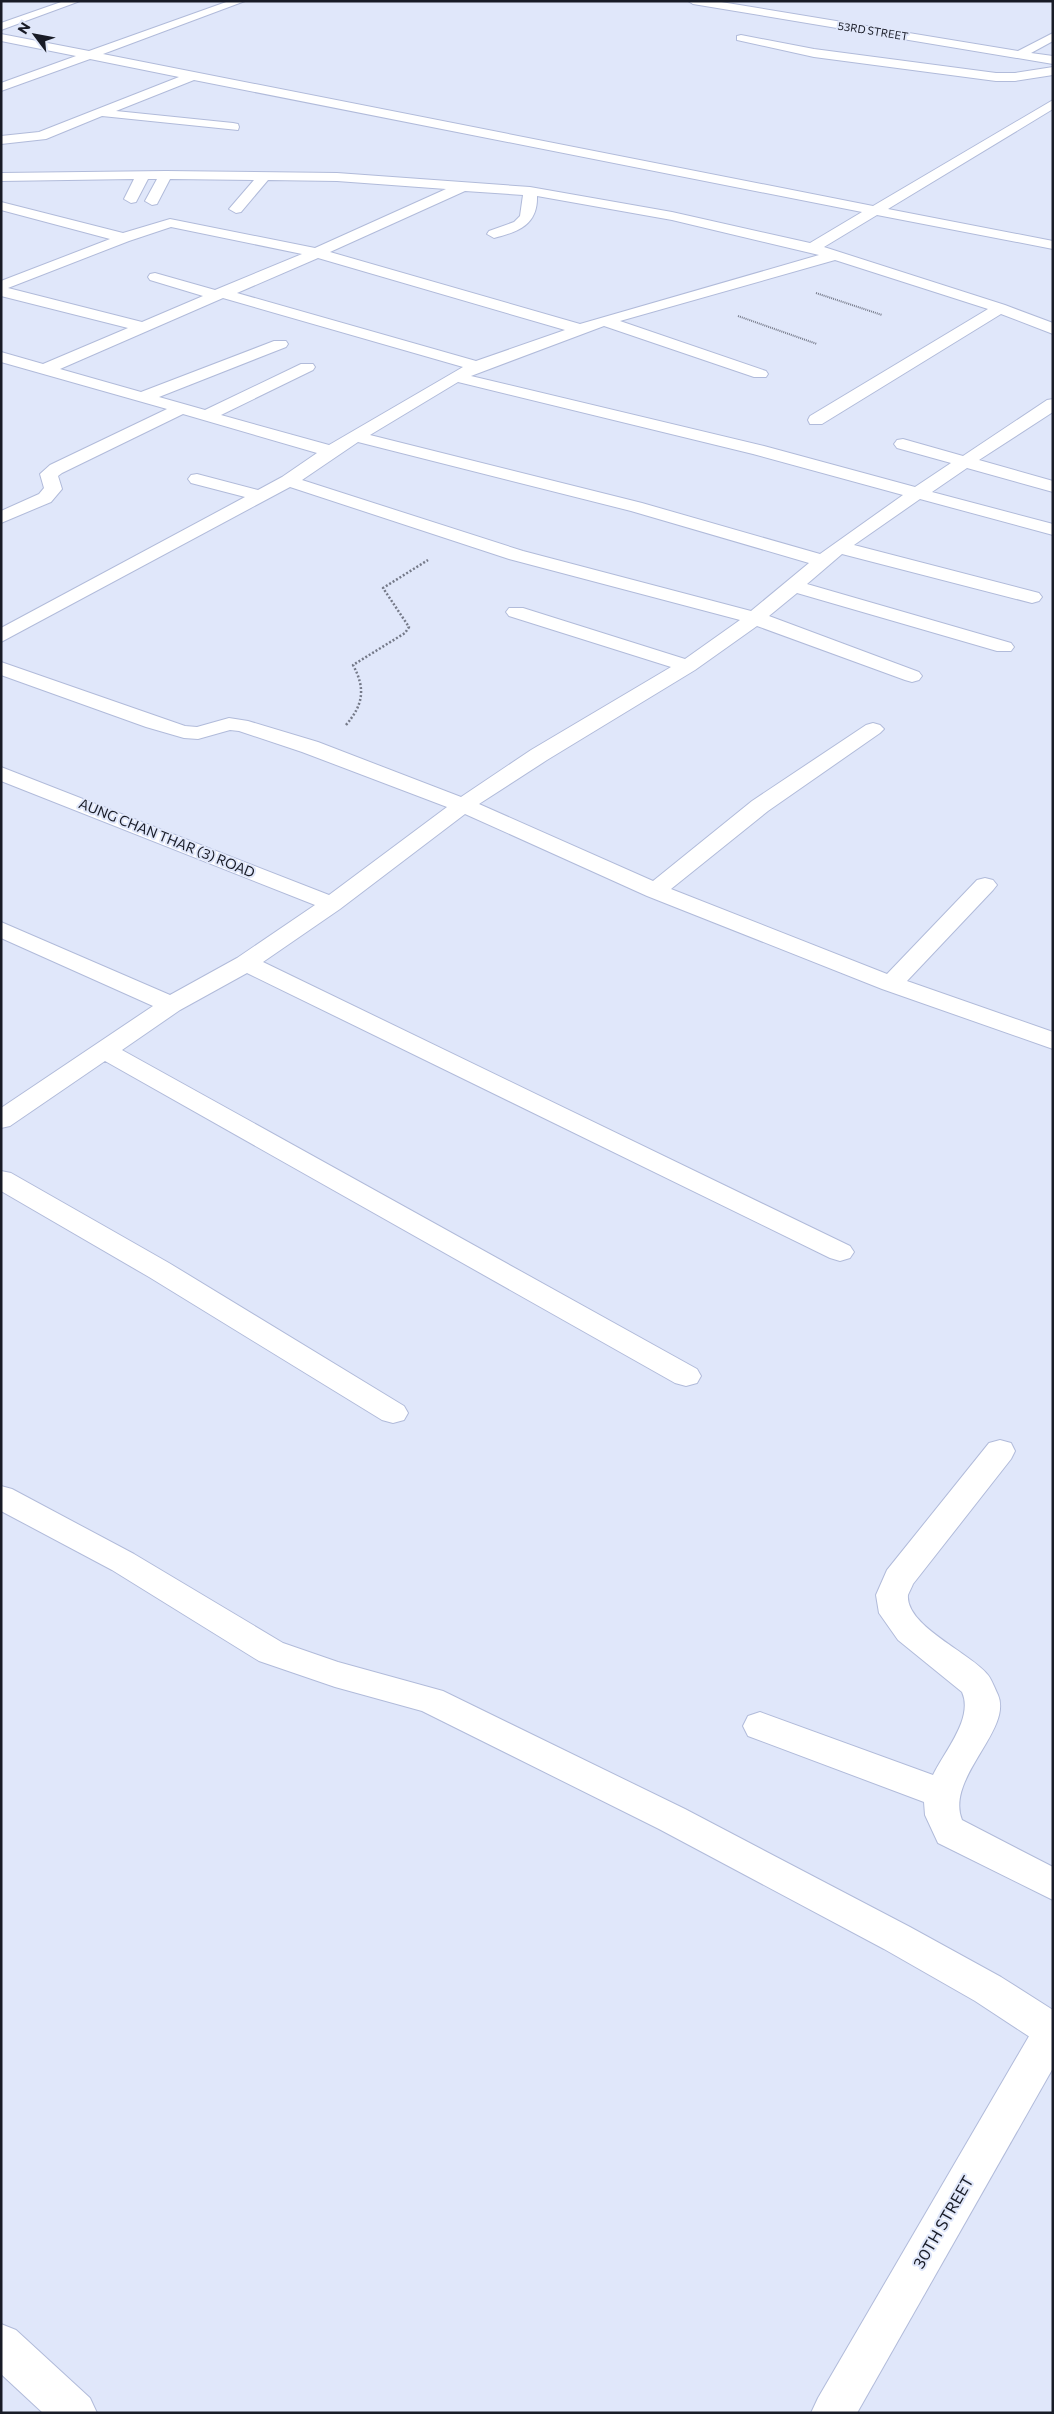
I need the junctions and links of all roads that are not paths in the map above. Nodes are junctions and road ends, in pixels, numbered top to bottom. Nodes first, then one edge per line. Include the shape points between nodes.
1 (75, 1) edge
2 (240, 1) edge
3 (693, 1) edge
4 (745, 1) edge
5 (731, 8) junction
6 (1, 27) edge
7 (1053, 36) edge
8 (1, 37) edge
9 (741, 38) dead end
10 (93, 54) junction
11 (1019, 55) junction
12 (1053, 60) edge
13 (1053, 70) edge
14 (193, 76) junction
15 (1, 87) edge
16 (1053, 104) edge
17 (99, 113) junction
18 (233, 127) dead end
19 (1, 140) edge
20 (143, 175) junction
21 (166, 175) junction
22 (265, 176) junction
23 (1, 177) edge
24 (466, 186) junction
25 (530, 191) junction
26 (131, 199) dead end
27 (152, 201) dead end
28 (1, 206) edge
29 (236, 209) dead end
30 (876, 210) junction
31 (494, 234) dead end
32 (124, 238) junction
33 (1053, 245) edge
34 (812, 248) junction
35 (317, 253) junction
36 (837, 255) junction
37 (155, 277) dead end
38 (1, 286) edge
39 (1, 291) edge
40 (218, 294) junction
41 (1000, 308) junction
42 (604, 321) junction
43 (142, 327) junction
44 (580, 329) junction
45 (1053, 329) edge
46 (280, 344) dead end
47 (1, 357) edge
48 (477, 366) junction
49 (307, 367) dead end
50 (46, 369) junction
51 (760, 374) dead end
52 (456, 377) junction
53 (140, 397) junction
54 (1053, 404) edge
55 (181, 409) junction
56 (205, 416) junction
57 (816, 420) dead end
58 (358, 437) junction
59 (903, 444) dead end
60 (332, 452) junction
61 (966, 462) junction
62 (197, 478) dead end
63 (288, 481) junction
64 (1053, 487) edge
65 (917, 494) junction
66 (261, 496) junction
67 (1, 518) edge
68 (1053, 530) edge
69 (831, 554) junction
70 (795, 586) junction
71 (1032, 597) dead end
72 (516, 612) dead end
73 (755, 618) junction
74 (1, 636) edge
75 (1004, 647) dead end
76 (688, 666) junction
77 (1, 668) edge
78 (912, 676) dead end
79 (874, 729) dead end
80 (1, 773) edge
81 (463, 805) junction
82 (985, 885) dead end
83 (655, 891) junction
84 (332, 904) junction
85 (1, 929) edge
86 (246, 963) junction
87 (891, 984) junction
88 (171, 1005) junction
89 (1053, 1041) edge
90 (106, 1051) junction
91 (5, 1113) edge
92 (1, 1179) edge
93 (840, 1252) dead end
94 (686, 1376) dead end
95 (393, 1413) dead end
96 (1000, 1452) dead end
97 (1, 1497) edge
98 (760, 1726) dead end
99 (943, 1794) junction
100 (1053, 1885) edge
101 (1053, 2031) edge
102 (1, 2345) edge
103 (75, 2413) edge
104 (833, 2413) edge

1 - 6 street
2 - 10 street
3 - 5 street, 53RD STREET
4 - 5 street
5 - 11 street, 53RD STREET
7 - 11 street
8 - 10 street
9 - 13 street via 814,53 996,77
10 - 14 street
10 - 15 street
11 - 12 street, 53RD STREET
14 - 17 street
14 - 30 street
16 - 30 street
17 - 18 street
17 - 19 street via 41,136
20 - 21 street
20 - 23 street
20 - 26 street
21 - 22 street
21 - 27 street
22 - 24 street via 337,177
22 - 29 street
24 - 25 street
24 - 35 street
25 - 31 street via 528,217 514,227
25 - 34 street via 594,200
28 - 32 street
30 - 33 street
30 - 34 street
32 - 35 street via 160,225 178,223
32 - 38 street
34 - 36 street
35 - 40 street
35 - 44 street
36 - 41 street
36 - 42 street
37 - 40 street
39 - 43 street
40 - 43 street
40 - 48 street
41 - 45 street
41 - 57 street
42 - 44 street
42 - 51 street
43 - 50 street
44 - 48 street
46 - 53 street
47 - 50 street
48 - 52 street
49 - 56 street
50 - 53 street
52 - 58 street
52 - 65 street via 758,450
53 - 55 street
54 - 61 street
55 - 56 street
55 - 67 street via 56,470 50,474 53,489 45,498
56 - 60 street
58 - 60 street
58 - 69 street
59 - 61 street
60 - 63 street
61 - 64 street
61 - 65 street
62 - 66 street
63 - 66 street
63 - 73 street via 516,555
65 - 68 street
65 - 69 street
66 - 74 street
69 - 70 street
69 - 71 street
70 - 73 street
70 - 75 street
72 - 76 street
73 - 76 street
73 - 78 street
76 - 81 street via 547,750
77 - 81 street via 184,732 198,733 229,724 240,725 310,747
79 - 83 street via 760,806
80 - 84 street, AUNG CHAN THAR (3) ROAD
81 - 83 street
81 - 84 street
82 - 87 street
83 - 87 street
84 - 86 street
85 - 88 street
86 - 88 street
86 - 93 street
87 - 89 street
88 - 90 street
90 - 91 street
90 - 94 street
92 - 95 street via 159,1270
96 - 99 street via 899,1579 892,1595 895,1614 910,1631 975,1683 981,1695 983,1705 976,1727
97 - 101 street via 123,1562 271,1652 335,1674 431,1700 672,1819 914,1947
98 - 99 street
99 - 100 street via 941,1807 951,1833
101 - 104 street, 30TH STREET
102 - 103 street

